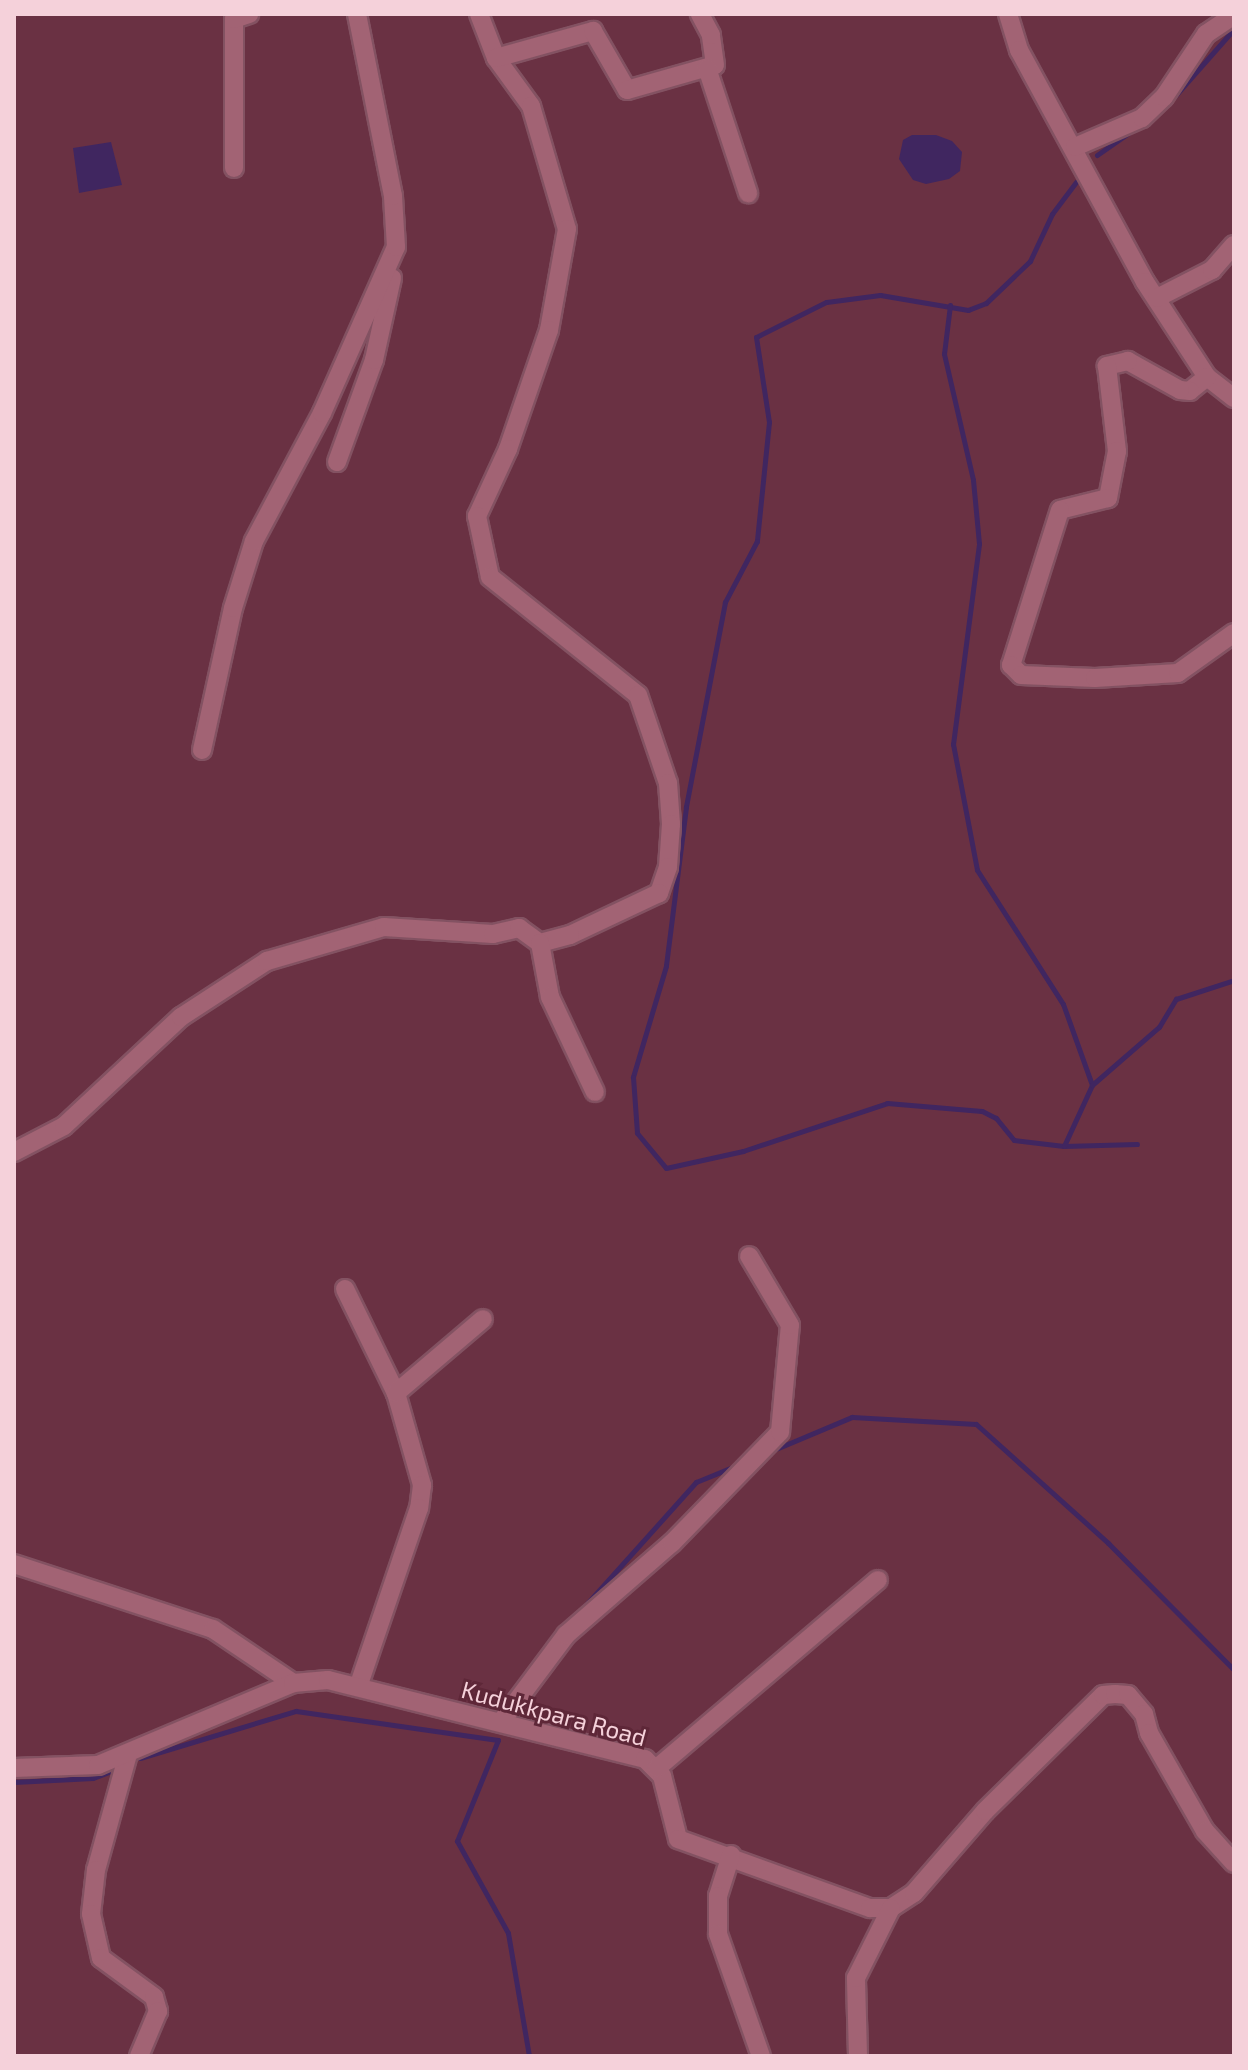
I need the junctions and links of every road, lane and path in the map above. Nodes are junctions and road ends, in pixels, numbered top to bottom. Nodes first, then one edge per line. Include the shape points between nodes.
1 (249, 14) edge
2 (357, 14) edge
3 (479, 14) edge
4 (700, 14) edge
5 (1008, 14) edge
6 (1234, 15) edge
7 (496, 58) junction
8 (707, 68) junction
9 (1075, 147) junction
10 (234, 168) dead end
11 (748, 193) dead end
12 (1234, 245) edge
13 (396, 247) junction
14 (1157, 298) junction
15 (1207, 377) junction
16 (1234, 398) edge
17 (337, 462) dead end
18 (1234, 633) edge
19 (202, 750) dead end
20 (540, 943) junction
21 (595, 1092) dead end
22 (14, 1152) edge
23 (749, 1256) dead end
24 (345, 1289) dead end
25 (483, 1319) dead end
26 (396, 1393) junction
27 (14, 1564) edge
28 (878, 1580) dead end
29 (293, 1683) junction
30 (358, 1687) junction
31 (501, 1722) junction
32 (128, 1754) junction
33 (14, 1768) edge
34 (657, 1768) junction
35 (731, 1855) junction
36 (1234, 1863) edge
37 (891, 1908) junction
38 (139, 2056) edge
39 (761, 2056) edge
40 (858, 2056) edge

1 - 10 street via 234,19
2 - 13 street via 393,196
3 - 7 street
4 - 8 street via 715,65
5 - 9 street via 1019,50
6 - 9 street via 1206,34 1164,97 1142,118
7 - 8 street via 593,31 627,90
7 - 20 street via 531,106 567,229 549,330 508,449 477,516 490,577 638,695 668,783 671,824 668,867 659,893
8 - 11 street
9 - 14 street
12 - 14 street via 1212,270
13 - 17 street via 374,360
13 - 19 street via 322,413 254,541 233,608
14 - 15 street
15 - 16 street
15 - 18 street via 1190,391 1180,390 1128,361 1107,366 1117,451 1108,498 1060,510 1011,665 1021,675 1080,678 1178,673
20 - 21 street via 550,997
20 - 22 street via 519,928 493,934 384,927 267,961 181,1017 64,1126
23 - 31 street via 790,1325 780,1432 672,1543 566,1635
24 - 26 street
25 - 26 street
26 - 30 street via 422,1485 419,1508
27 - 29 street via 213,1629
28 - 34 street
29 - 30 street, Kudukkpara Road via 328,1680
29 - 32 street, Kudukkpara Road
30 - 31 street, Kudukkpara Road
31 - 34 street, Kudukkpara Road via 645,1759
32 - 33 street, Kudukkpara Road via 98,1765
32 - 38 street via 96,1870 91,1914 101,1958 154,1997 158,2011
34 - 35 street, Kudukkpara Road via 678,1839
35 - 37 street, Kudukkpara Road via 870,1908
35 - 39 street via 718,1896 718,1934
36 - 37 street via 1205,1831 1149,1733 1144,1714 1128,1695 1103,1695 985,1811 914,1893
37 - 40 street via 856,1978

